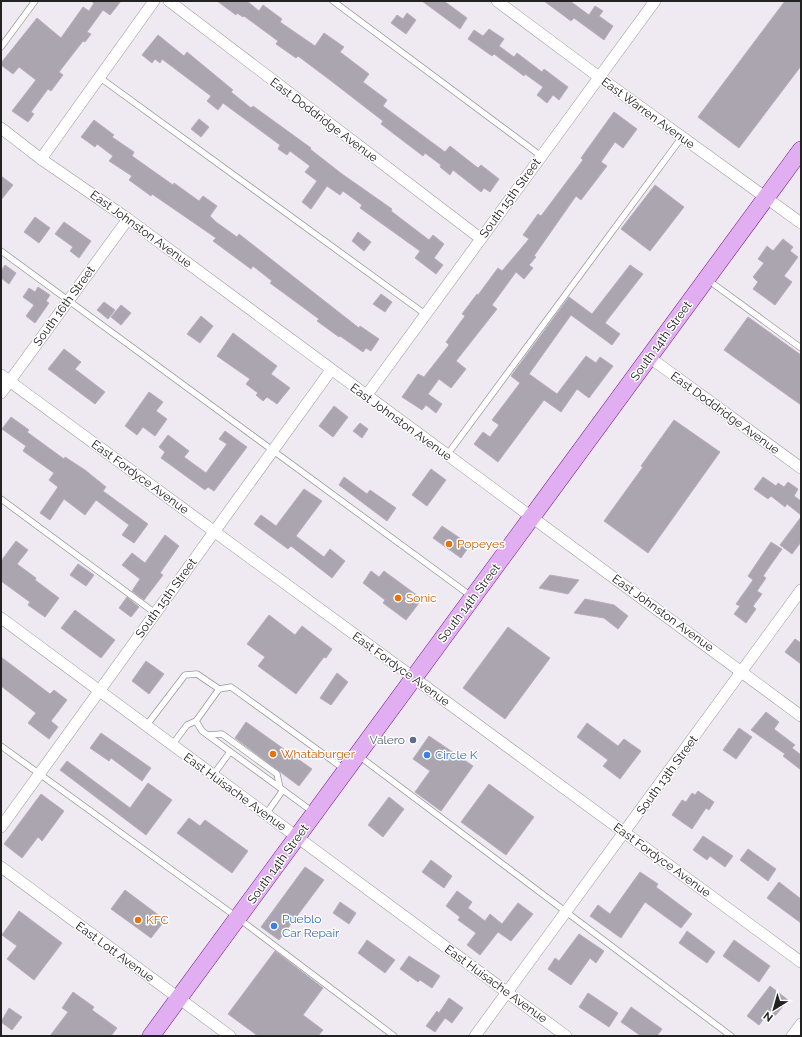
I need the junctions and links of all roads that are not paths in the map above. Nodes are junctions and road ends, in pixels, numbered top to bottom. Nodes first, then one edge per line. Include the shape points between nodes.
1 (35, 1) edge
2 (154, 1) edge
3 (169, 1) edge
4 (333, 1) edge
5 (497, 1) edge
6 (655, 1) edge
7 (1, 47) edge
8 (100, 77) junction
9 (599, 77) junction
10 (1, 128) edge
11 (682, 137) junction
12 (801, 150) edge
13 (541, 156) junction
14 (40, 159) junction
15 (766, 198) junction
16 (128, 219) junction
17 (801, 222) edge
18 (480, 238) junction
19 (1, 251) edge
20 (706, 279) junction
21 (69, 300) junction
22 (425, 314) junction
23 (801, 348) edge
24 (649, 357) junction
25 (331, 370) junction
26 (5, 378) edge
27 (1, 393) edge
28 (366, 396) junction
29 (273, 450) junction
30 (448, 455) junction
31 (801, 468) edge
32 (1, 499) edge
33 (532, 518) junction
34 (215, 532) junction
35 (801, 590) edge
36 (473, 598) junction
37 (156, 612) junction
38 (1, 618) edge
39 (742, 672) junction
40 (413, 678) junction
41 (219, 689) junction
42 (98, 690) junction
43 (801, 716) edge
44 (196, 721) junction
45 (146, 726) junction
46 (208, 735) junction
47 (172, 745) junction
48 (1, 746) edge
49 (230, 752) junction
50 (357, 755) junction
51 (346, 771) junction
52 (39, 773) junction
53 (213, 775) junction
54 (281, 789) junction
55 (315, 813) junction
56 (266, 814) junction
57 (1, 827) edge
58 (625, 832) junction
59 (297, 837) junction
60 (1, 867) edge
61 (566, 912) junction
62 (238, 918) junction
63 (801, 962) edge
64 (507, 992) junction
65 (179, 998) junction
66 (801, 1024) edge
67 (151, 1036) edge
68 (230, 1036) edge
69 (394, 1036) edge
70 (475, 1036) edge
71 (566, 1036) edge
72 (731, 1036) edge
73 (792, 1036) edge

1 - 7 lane
2 - 8 street
3 - 18 street, East Doddridge Avenue
4 - 13 lane
5 - 9 street, East Warren Avenue
6 - 9 street, South 15th Street
8 - 14 street
8 - 22 lane
9 - 11 street, East Warren Avenue
9 - 13 street, South 15th Street
10 - 14 street, East Johnston Avenue
11 - 15 street, East Warren Avenue
11 - 30 lane
12 - 15 main road, South 14th Street
13 - 18 street, South 15th Street
14 - 16 street, East Johnston Avenue
15 - 17 street, East Warren Avenue
15 - 20 main road, South 14th Street
16 - 21 street, South 16th Street
16 - 25 street, East Johnston Avenue
18 - 22 street, South 15th Street
19 - 21 lane
20 - 23 lane
20 - 24 main road, South 14th Street
21 - 26 street, South 16th Street
21 - 29 lane
22 - 28 street, South 15th Street
24 - 31 street, East Doddridge Avenue
24 - 33 main road, South 14th Street
25 - 28 street, East Johnston Avenue
25 - 29 street, South 15th Street
26 - 27 street, South 16th Street
26 - 34 street, East Fordyce Avenue
28 - 30 street, East Johnston Avenue
29 - 34 street, South 15th Street
29 - 36 lane
30 - 33 street, East Johnston Avenue
32 - 37 lane
33 - 36 main road, South 14th Street
33 - 39 street, East Johnston Avenue
34 - 37 street, South 15th Street
34 - 40 street, East Fordyce Avenue
35 - 39 street, South 13th Street
36 - 40 main road, South 14th Street
37 - 42 street, South 15th Street
38 - 42 street, East Huisache Avenue
39 - 43 street, East Johnston Avenue
39 - 58 street, South 13th Street
40 - 50 main road, South 14th Street
40 - 58 street, East Fordyce Avenue
41 - 44 lane
41 - 45 lane via 197,674 185,675
41 - 51 lane via 230,687
42 - 45 street, East Huisache Avenue
42 - 52 street, South 15th Street
44 - 46 lane
44 - 47 lane via 187,725
45 - 47 street, East Huisache Avenue
46 - 49 lane
46 - 54 lane via 222,734 277,774
47 - 53 street, East Huisache Avenue
48 - 52 lane
49 - 53 lane
49 - 54 lane
50 - 51 main road, South 14th Street
50 - 61 lane
51 - 55 main road, South 14th Street
52 - 57 street, South 15th Street
52 - 62 lane
53 - 56 street, East Huisache Avenue
54 - 55 lane
54 - 56 lane
55 - 59 main road, South 14th Street
56 - 59 street, East Huisache Avenue
58 - 61 street, South 13th Street
58 - 63 street, East Fordyce Avenue
59 - 62 main road, South 14th Street
59 - 64 street, East Huisache Avenue
60 - 65 street, East Lott Avenue
61 - 64 street, South 13th Street
61 - 72 lane
62 - 65 main road, South 14th Street
62 - 69 lane
64 - 70 street, South 13th Street
64 - 71 street, East Huisache Avenue
65 - 67 main road, South 14th Street
65 - 68 street, East Lott Avenue
66 - 73 street

